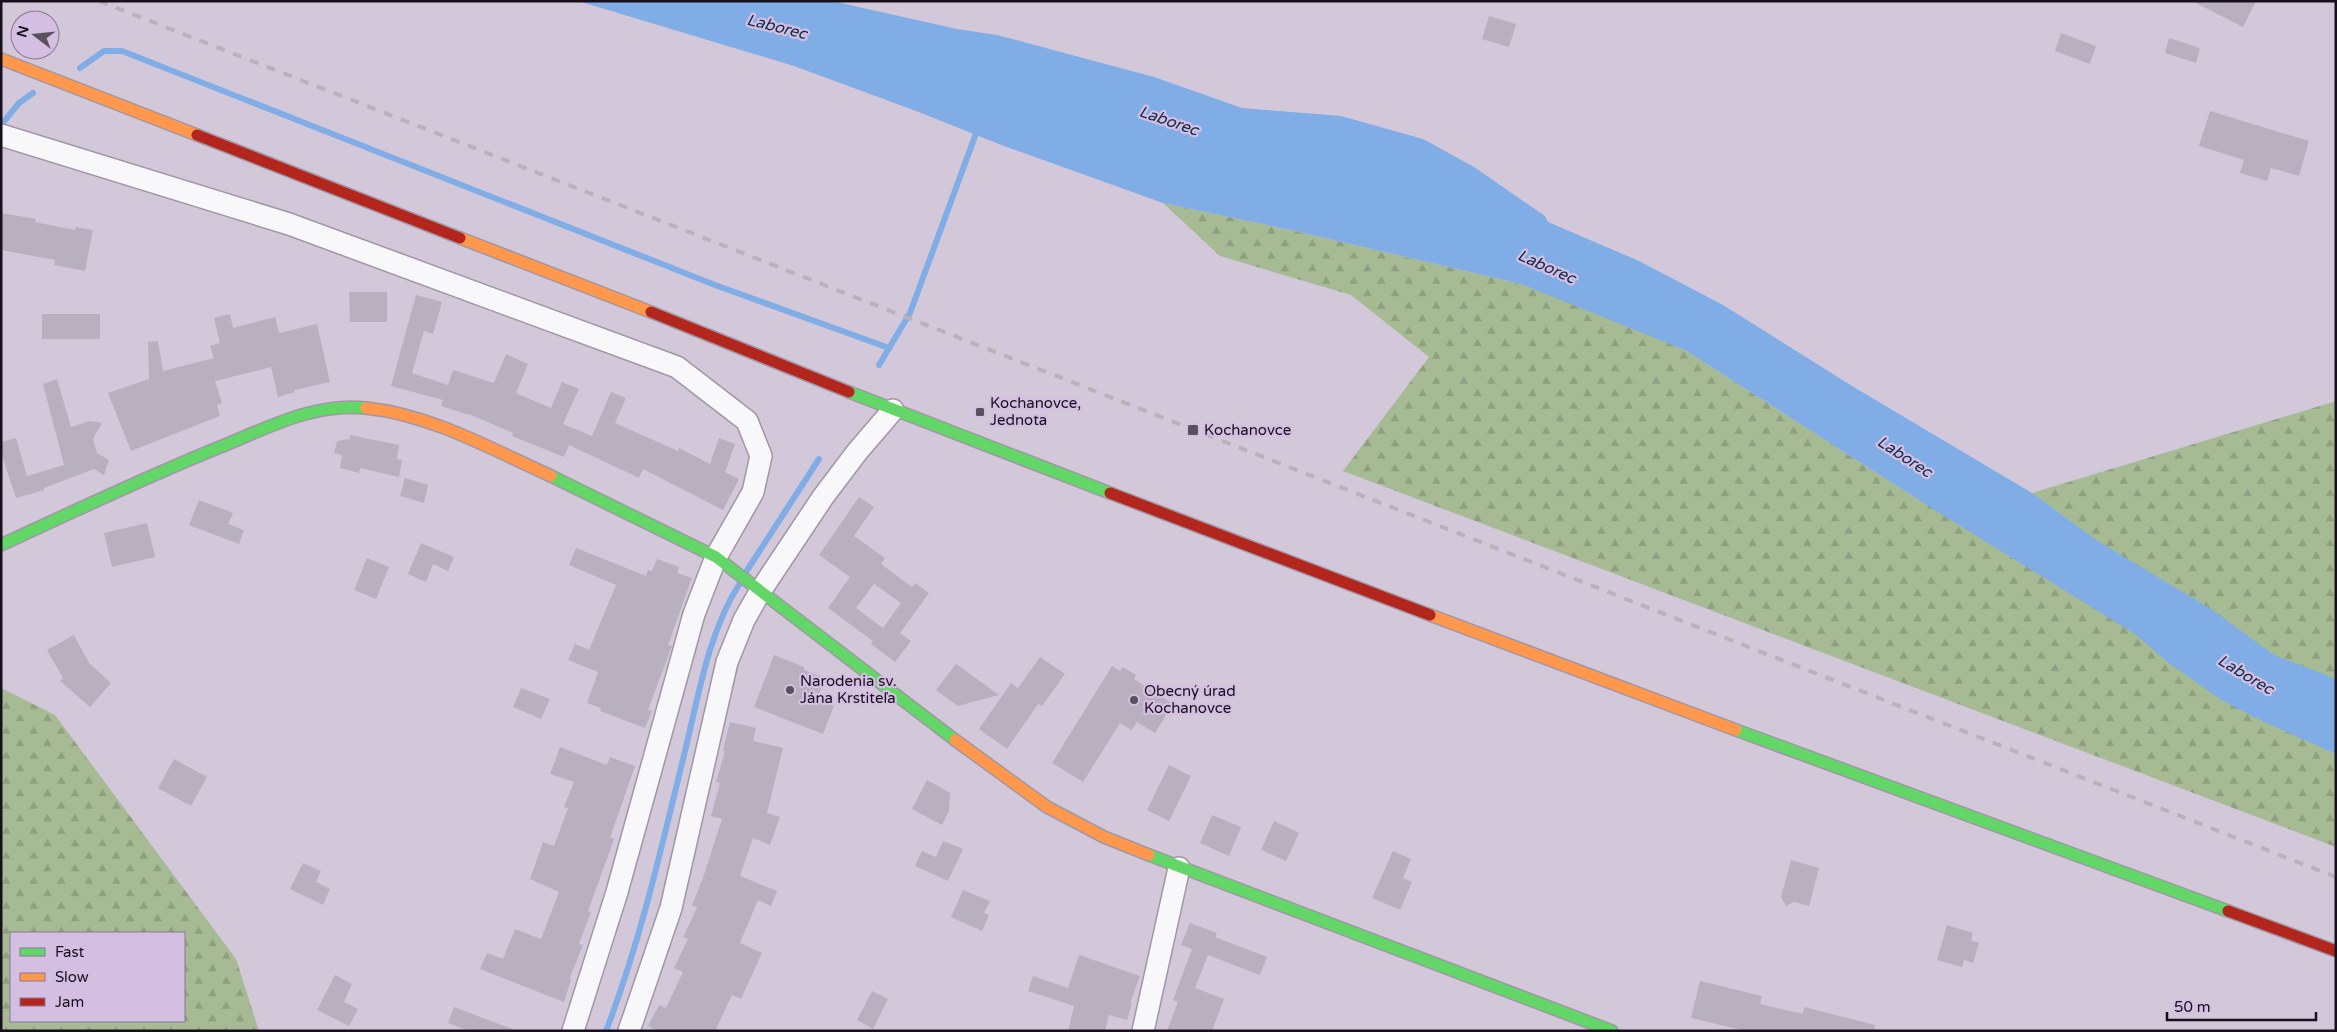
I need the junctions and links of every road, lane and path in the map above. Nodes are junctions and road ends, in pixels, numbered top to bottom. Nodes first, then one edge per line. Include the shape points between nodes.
1 (1, 59) edge
2 (1, 134) edge
3 (893, 410) junction
4 (1, 545) edge
5 (716, 557) junction
6 (756, 586) junction
7 (1179, 868) junction
8 (2336, 951) edge
9 (1583, 1026) edge
10 (573, 1031) edge
11 (629, 1031) edge
12 (1144, 1031) edge
13 (1612, 1031) edge

1 - 3 main road via 695,329
2 - 5 street via 289,224 677,367 747,421 761,456 753,492
3 - 6 street via 857,452
3 - 8 main road via 1640,695
4 - 5 main road via 166,469 301,414 349,406 393,411 432,423 572,486
5 - 6 main road
5 - 10 street via 694,614 617,892
6 - 7 main road via 1040,802 1104,837
6 - 11 street via 727,662 671,908
7 - 9 main road
7 - 12 street
9 - 13 main road

